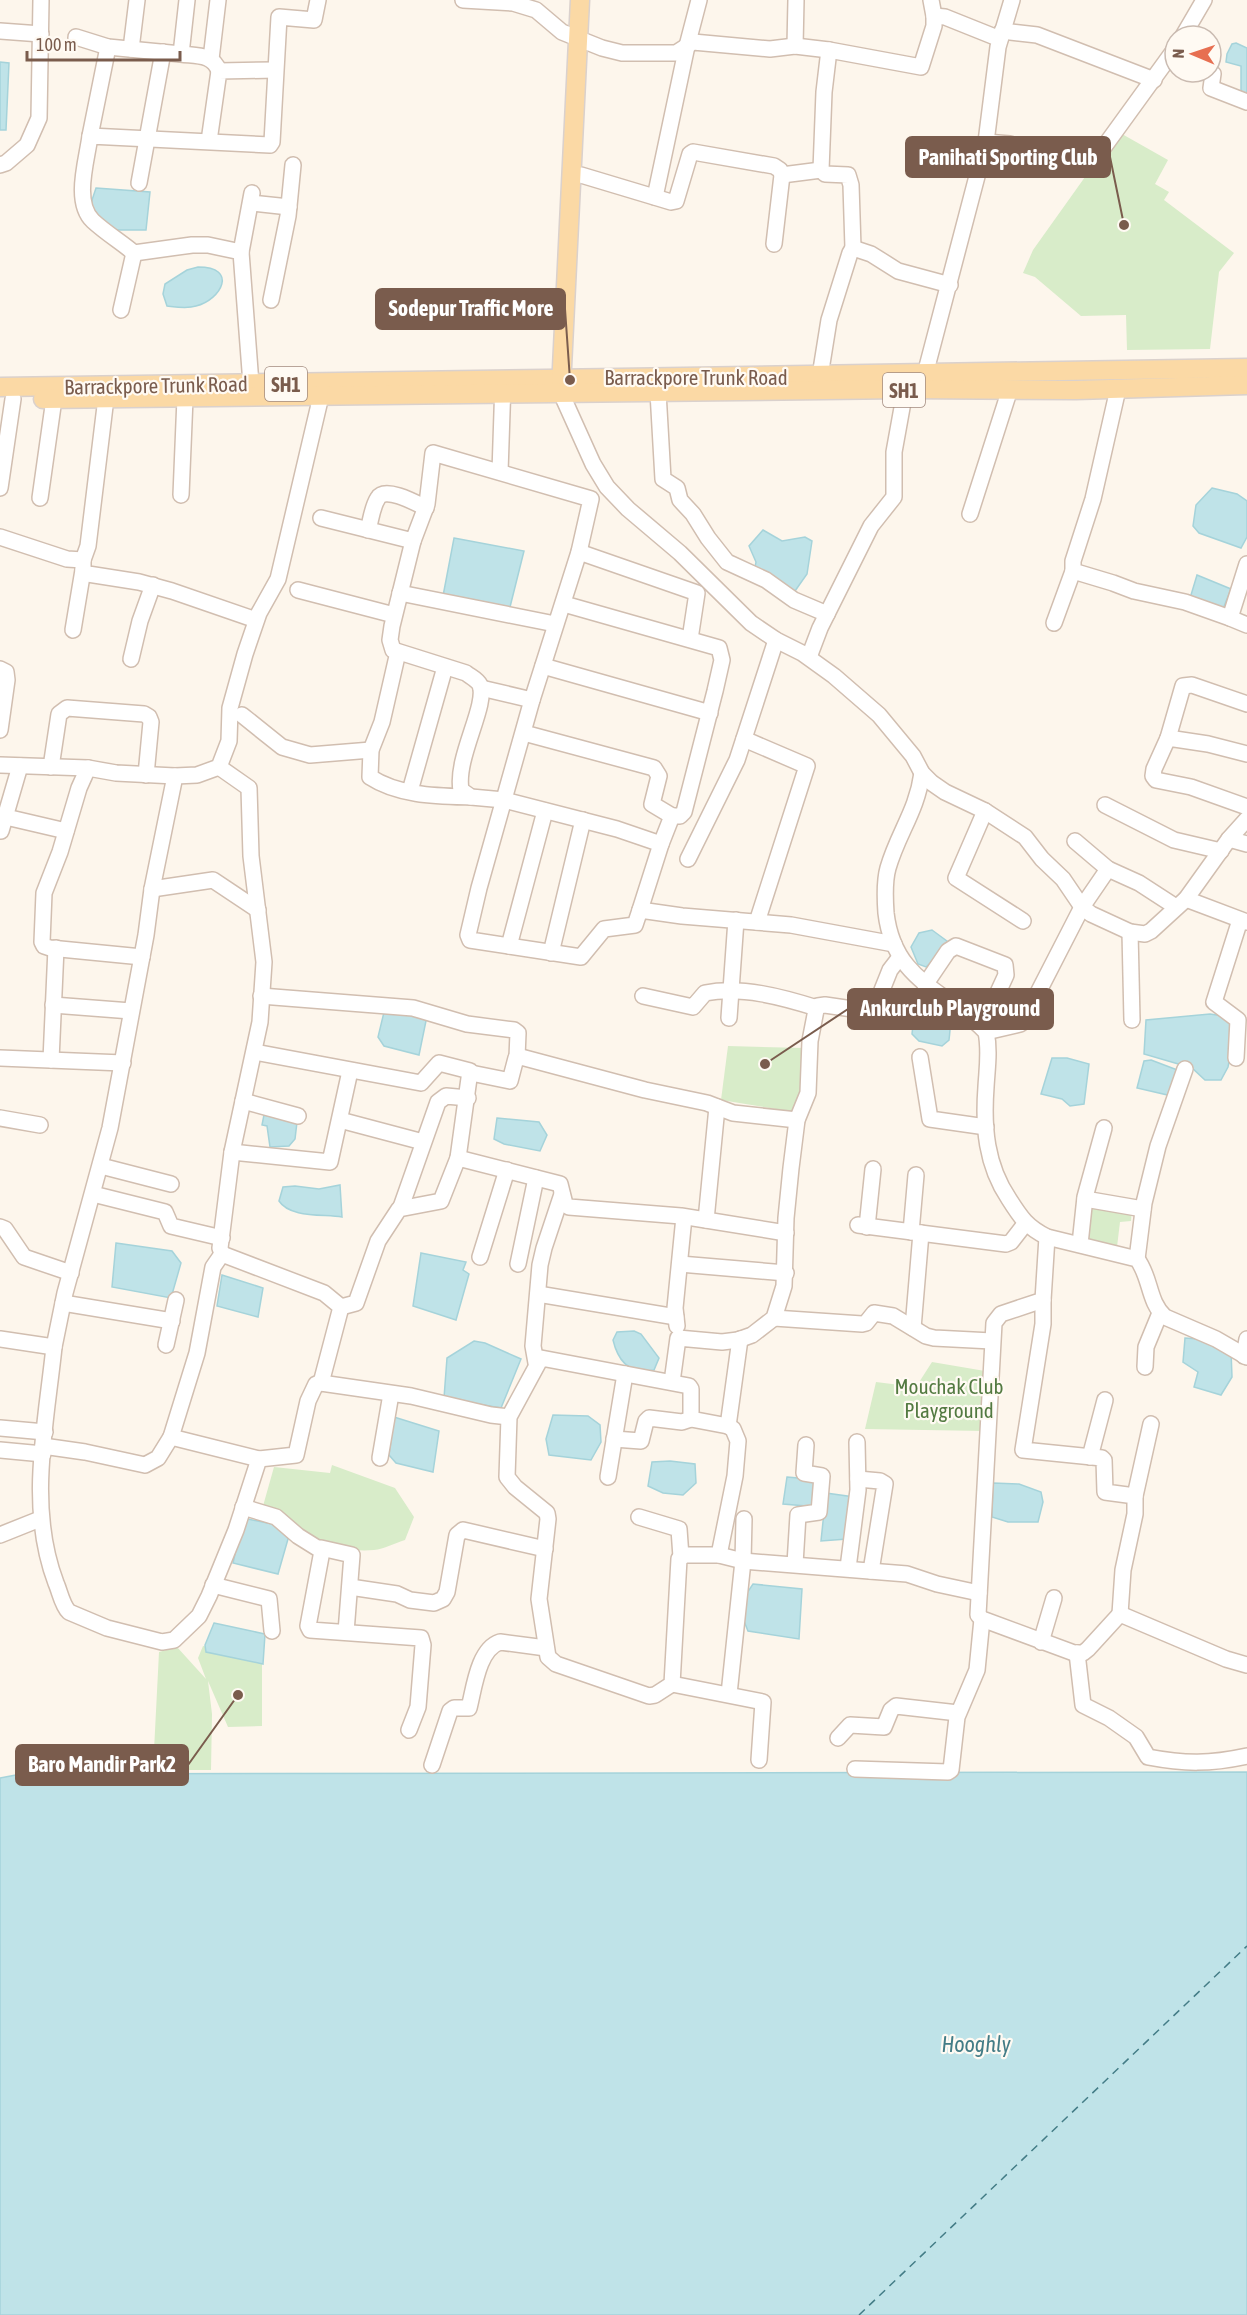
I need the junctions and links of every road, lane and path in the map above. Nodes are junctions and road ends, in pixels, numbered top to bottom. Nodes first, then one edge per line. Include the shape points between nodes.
1 (41, 0) edge
2 (137, 0) edge
3 (187, 0) edge
4 (218, 0) edge
5 (318, 0) edge
6 (463, 0) edge
7 (580, 0) edge
8 (591, 0) edge
9 (699, 0) edge
10 (796, 0) edge
11 (931, 0) edge
12 (1012, 0) edge
13 (1204, 0) edge
14 (934, 16) junction
15 (1190, 24) edge
16 (0, 32) edge
17 (41, 34) junction
18 (1001, 35) junction
19 (75, 37) dead end
20 (583, 40) junction
21 (687, 46) junction
22 (795, 46) junction
23 (108, 47) junction
24 (131, 49) junction
25 (829, 50) junction
26 (163, 52) junction
27 (181, 54) junction
28 (215, 65) junction
29 (1163, 67) edge
30 (274, 70) junction
31 (1154, 80) junction
32 (1212, 84) edge
33 (1247, 102) edge
34 (90, 136) junction
35 (147, 138) junction
36 (209, 141) junction
37 (986, 142) junction
38 (0, 165) edge
39 (293, 165) dead end
40 (822, 170) junction
41 (581, 175) junction
42 (782, 175) junction
43 (140, 183) dead end
44 (656, 197) junction
45 (289, 207) junction
46 (774, 244) dead end
47 (854, 248) junction
48 (242, 252) junction
49 (134, 253) junction
50 (950, 285) junction
51 (271, 300) dead end
52 (121, 310) dead end
53 (1247, 368) edge
54 (820, 376) junction
55 (915, 382) junction
56 (251, 384) junction
57 (1247, 385) edge
58 (503, 387) junction
59 (567, 389) junction
60 (1010, 389) junction
61 (1118, 389) junction
62 (658, 392) junction
63 (4, 395) edge
64 (321, 396) junction
65 (106, 398) junction
66 (185, 398) junction
67 (54, 399) junction
68 (500, 472) junction
69 (0, 488) edge
70 (181, 495) dead end
71 (40, 498) dead end
72 (426, 508) junction
73 (970, 514) dead end
74 (321, 518) dead end
75 (368, 530) junction
76 (0, 537) edge
77 (413, 541) junction
78 (579, 552) junction
79 (1247, 564) edge
80 (83, 565) junction
81 (1073, 572) junction
82 (153, 585) junction
83 (298, 590) dead end
84 (400, 593) junction
85 (564, 604) junction
86 (827, 614) junction
87 (394, 615) junction
88 (1230, 618) junction
89 (256, 620) junction
90 (1054, 623) dead end
91 (555, 624) junction
92 (1247, 625) edge
93 (74, 630) dead end
94 (690, 639) junction
95 (776, 640) junction
96 (399, 652) junction
97 (808, 657) junction
98 (131, 659) dead end
99 (543, 666) junction
100 (446, 667) junction
101 (0, 669) edge
102 (481, 687) junction
103 (532, 700) junction
104 (1247, 704) edge
105 (710, 713) junction
106 (242, 715) dead end
107 (0, 730) edge
108 (524, 733) junction
109 (1168, 738) junction
110 (744, 739) junction
111 (371, 750) junction
112 (1247, 754) edge
113 (0, 765) edge
114 (20, 766) junction
115 (51, 767) junction
116 (219, 767) junction
117 (88, 768) junction
118 (922, 773) junction
119 (146, 775) junction
120 (175, 776) junction
121 (410, 791) junction
122 (471, 797) junction
123 (504, 800) junction
124 (1105, 805) dead end
125 (1247, 807) edge
126 (545, 811) junction
127 (985, 811) junction
128 (672, 816) junction
129 (1247, 819) edge
130 (583, 820) junction
131 (2, 829) edge
132 (66, 831) junction
133 (1075, 841) dead end
134 (661, 844) junction
135 (1247, 844) edge
136 (1225, 845) junction
137 (688, 859) dead end
138 (1108, 869) junction
139 (152, 889) junction
140 (1181, 903) junction
141 (1082, 907) junction
142 (258, 910) junction
143 (640, 910) junction
144 (736, 920) junction
145 (1023, 921) dead end
146 (1244, 921) edge
147 (756, 922) junction
148 (1130, 932) junction
149 (509, 946) junction
150 (56, 948) junction
151 (897, 950) junction
152 (551, 953) junction
153 (141, 957) junction
154 (925, 985) junction
155 (731, 991) junction
156 (261, 996) junction
157 (643, 996) dead end
158 (53, 1005) junction
159 (817, 1008) junction
160 (131, 1011) junction
161 (729, 1018) dead end
162 (1132, 1020) dead end
163 (984, 1030) junction
164 (255, 1052) junction
165 (518, 1057) junction
166 (920, 1057) dead end
167 (1236, 1058) dead end
168 (0, 1060) edge
169 (51, 1060) junction
170 (123, 1063) junction
171 (1185, 1070) dead end
172 (350, 1071) junction
173 (471, 1073) junction
174 (468, 1098) junction
175 (243, 1101) junction
176 (717, 1107) junction
177 (298, 1116) dead end
178 (0, 1118) edge
179 (340, 1120) junction
180 (797, 1120) junction
181 (40, 1125) dead end
182 (986, 1127) junction
183 (1104, 1128) dead end
184 (423, 1142) junction
185 (232, 1152) junction
186 (458, 1158) junction
187 (100, 1166) junction
188 (873, 1169) dead end
189 (507, 1170) junction
190 (916, 1176) dead end
191 (536, 1178) junction
192 (171, 1184) dead end
193 (93, 1194) junction
194 (562, 1194) junction
195 (1085, 1199) junction
196 (401, 1207) junction
197 (1143, 1209) junction
198 (684, 1217) junction
199 (706, 1220) junction
200 (1025, 1224) junction
201 (0, 1227) edge
202 (786, 1233) junction
203 (916, 1233) junction
204 (1047, 1237) junction
205 (1080, 1244) junction
206 (222, 1246) junction
207 (480, 1257) dead end
208 (1137, 1259) junction
209 (518, 1264) dead end
210 (680, 1264) junction
211 (71, 1273) junction
212 (786, 1273) junction
213 (538, 1294) junction
214 (176, 1300) dead end
215 (1043, 1300) junction
216 (63, 1303) junction
217 (341, 1307) junction
218 (1160, 1313) junction
219 (676, 1317) junction
220 (774, 1318) junction
221 (172, 1321) junction
222 (913, 1328) junction
223 (678, 1338) junction
224 (0, 1339) edge
225 (740, 1339) junction
226 (1247, 1339) edge
227 (992, 1341) junction
228 (166, 1345) dead end
229 (54, 1347) junction
230 (1245, 1356) edge
231 (536, 1364) junction
232 (1145, 1367) dead end
233 (625, 1374) junction
234 (321, 1383) junction
235 (672, 1383) junction
236 (391, 1394) junction
237 (1105, 1400) dead end
238 (510, 1417) junction
239 (691, 1419) junction
240 (1150, 1424) dead end
241 (728, 1426) junction
242 (0, 1428) edge
243 (171, 1437) junction
244 (614, 1439) junction
245 (857, 1442) dead end
246 (44, 1444) junction
247 (806, 1445) dead end
248 (0, 1450) edge
249 (1090, 1457) junction
250 (380, 1458) dead end
251 (259, 1459) junction
252 (608, 1477) dead end
253 (858, 1479) junction
254 (1135, 1496) junction
255 (243, 1507) junction
256 (639, 1517) dead end
257 (40, 1519) junction
258 (744, 1519) dead end
259 (0, 1534) edge
260 (321, 1548) junction
261 (545, 1550) junction
262 (719, 1555) junction
263 (681, 1557) junction
264 (743, 1561) junction
265 (795, 1564) junction
266 (848, 1568) junction
267 (871, 1570) junction
268 (213, 1585) junction
269 (350, 1587) junction
270 (979, 1593) junction
271 (1054, 1598) dead end
272 (1120, 1614) junction
273 (982, 1619) junction
274 (272, 1631) dead end
275 (346, 1632) junction
276 (1041, 1642) junction
277 (546, 1648) junction
278 (1077, 1653) junction
279 (1247, 1665) edge
280 (672, 1684) junction
281 (729, 1695) junction
282 (958, 1713) junction
283 (409, 1730) dead end
284 (838, 1738) dead end
285 (1247, 1756) edge
286 (759, 1760) dead end
287 (432, 1765) dead end
288 (855, 1768) dead end

1 - 17 street
2 - 24 street
3 - 27 street
4 - 28 street
5 - 30 street via 315,20 279,17
6 - 20 street via 513,3 536,10 562,32
7 - 20 main road
8 - 20 main road
9 - 21 street
10 - 22 street
11 - 14 street
12 - 18 street
13 - 15 street
14 - 18 street
14 - 25 street via 921,67
16 - 17 street
17 - 38 street via 39,118 27,145
18 - 31 street via 1037,35
18 - 37 street
19 - 23 street
20 - 21 street via 622,53 676,53
20 - 41 main road
20 - 59 main road
21 - 22 street via 693,42 770,49
21 - 44 street
22 - 25 street
23 - 24 street
23 - 34 street
24 - 26 street
25 - 40 street
26 - 27 street
26 - 35 street
27 - 28 street
28 - 30 street
28 - 36 street
29 - 31 street
30 - 36 street via 270,145
31 - 37 street via 1088,169 1010,144
32 - 33 street via 1211,88
34 - 35 street
34 - 49 street via 82,195 85,211
35 - 36 street
35 - 43 street
37 - 50 street
39 - 45 street
40 - 42 street
40 - 47 street via 825,174 850,178
41 - 44 street
41 - 59 main road
42 - 44 street via 774,166 693,152 676,201
42 - 46 street
45 - 48 street via 251,198
45 - 51 street
47 - 50 street via 898,271
47 - 54 street via 832,311
48 - 49 street via 192,245
48 - 56 street
49 - 52 street
50 - 55 street
53 - 55 main road, Barrackpore Trunk Road / SH1
54 - 55 main road, Barrackpore Trunk Road / SH1
54 - 59 main road, Barrackpore Trunk Road / SH1
55 - 60 main road, Barrackpore Trunk Road / SH1
55 - 62 main road, Barrackpore Trunk Road / SH1
55 - 86 street via 894,452 894,497 871,526
56 - 58 main road, Barrackpore Trunk Road / SH1
56 - 63 main road, Barrackpore Trunk Road / SH1
57 - 61 main road, Barrackpore Trunk Road / SH1
58 - 59 main road, Barrackpore Trunk Road / SH1
58 - 64 main road, Barrackpore Trunk Road / SH1
58 - 68 street
59 - 62 main road, Barrackpore Trunk Road / SH1
59 - 95 street via 589,456 607,487 751,623
60 - 61 main road, Barrackpore Trunk Road / SH1
60 - 73 street
61 - 81 street
62 - 86 street via 663,479 677,488 680,500 727,562
63 - 67 main road, Barrackpore Trunk Road / SH1
63 - 69 street
64 - 66 main road, Barrackpore Trunk Road / SH1
64 - 89 street via 278,579
65 - 66 main road, Barrackpore Trunk Road / SH1
65 - 67 main road, Barrackpore Trunk Road / SH1
65 - 80 street
66 - 70 street
67 - 71 street
68 - 72 street via 432,453
68 - 78 street via 591,499
72 - 75 street via 383,493 378,497
72 - 77 street
74 - 75 street
75 - 77 street
76 - 80 street
77 - 84 street
78 - 85 street
78 - 94 street via 697,593
79 - 88 street
80 - 82 street via 94,575
80 - 93 street
81 - 88 street
81 - 90 street
82 - 89 street
82 - 98 street
83 - 87 street
84 - 87 street
84 - 91 street
85 - 91 street
85 - 94 street
86 - 97 street
87 - 96 street via 390,640 393,650
88 - 92 street
89 - 116 street via 230,708 229,741
91 - 99 street
94 - 105 street via 719,648 722,660
95 - 97 street
95 - 110 street
96 - 100 street
96 - 111 street
97 - 118 street via 879,715
99 - 103 street
99 - 105 street
100 - 102 street via 466,673
100 - 121 street
101 - 107 street via 6,672 7,680
102 - 103 street
102 - 122 street via 481,700 459,778 461,790
103 - 108 street
104 - 109 street via 1183,686
105 - 128 street via 684,812
106 - 111 street via 291,750 310,755
108 - 123 street
108 - 128 street via 654,768 659,776 652,804
109 - 112 street
109 - 125 street via 1154,769 1156,780 1191,787
110 - 137 street
110 - 147 street via 807,766
111 - 121 street via 370,777 383,785
113 - 114 street
114 - 115 street
114 - 131 street
115 - 117 street
115 - 119 street via 59,714 67,708 144,714 151,722
116 - 120 street via 197,775
116 - 142 street via 249,789
117 - 119 street
117 - 132 street
118 - 127 street via 945,792
118 - 151 street via 914,809 887,870 888,926
119 - 120 street
120 - 139 street
121 - 122 street
122 - 123 street
123 - 126 street
123 - 149 street via 468,935 470,940
124 - 136 street via 1174,840
126 - 130 street
126 - 149 street
127 - 141 street via 1024,837 1063,879
127 - 145 street via 956,878
128 - 134 street
129 - 136 street
130 - 134 street
130 - 152 street
131 - 132 street
132 - 150 street via 42,904 42,942
133 - 138 street
134 - 143 street
135 - 136 street
136 - 140 street
138 - 140 street
138 - 141 street
139 - 142 street via 213,880
139 - 153 street
140 - 146 street
140 - 148 street via 1151,931
141 - 148 street
141 - 163 street via 1023,1022
142 - 156 street via 264,962
143 - 144 street
143 - 152 street via 635,925 604,929 582,957
144 - 147 street
144 - 155 street
146 - 167 street via 1214,1001 1214,1005 1238,1020
147 - 151 street via 791,925
148 - 162 street
149 - 152 street
150 - 153 street
150 - 158 street
151 - 154 street via 906,967
151 - 159 street via 874,1010 825,1005
153 - 160 street
154 - 163 street
154 - 163 street via 952,947 1005,965 1006,975
155 - 157 street via 705,993 693,1007
155 - 159 street
155 - 161 street
156 - 164 street
156 - 165 street via 413,1008 467,1024 514,1030 518,1032
158 - 160 street
158 - 169 street
159 - 180 street via 810,1041 808,1093
160 - 170 street
163 - 182 street via 988,1052
164 - 172 street
164 - 175 street
165 - 173 street via 510,1081
165 - 176 street
166 - 182 street via 930,1119
168 - 169 street
169 - 170 street
170 - 187 street
171 - 197 street via 1158,1146
172 - 173 street via 421,1083 440,1063
172 - 179 street
173 - 174 street
174 - 184 street via 446,1096 438,1102
174 - 186 street
175 - 177 street
175 - 185 street
176 - 180 street via 733,1113
176 - 199 street
178 - 181 street
179 - 184 street
179 - 185 street via 329,1162
180 - 202 street
182 - 200 street via 992,1167
183 - 195 street
184 - 196 street
185 - 206 street
186 - 189 street
186 - 196 street via 441,1201
187 - 192 street
187 - 193 street
188 - 203 street via 863,1226
189 - 191 street
189 - 207 street
190 - 203 street
191 - 194 street via 560,1184
191 - 209 street
193 - 206 street via 165,1212 171,1226
193 - 211 street
194 - 198 street via 569,1207
194 - 213 street via 544,1248
195 - 197 street
195 - 205 street
196 - 217 street via 378,1240 356,1303
197 - 208 street
198 - 199 street
198 - 210 street
199 - 202 street
200 - 203 street via 1006,1244
200 - 204 street
201 - 211 street via 24,1257
202 - 212 street
203 - 222 street
204 - 205 street
204 - 215 street
205 - 208 street
206 - 217 street via 324,1293
206 - 243 street via 213,1267 197,1353
208 - 218 street
210 - 212 street
210 - 219 street
211 - 216 street
212 - 220 street
213 - 219 street
213 - 231 street via 533,1350
214 - 221 street
215 - 227 street via 1001,1314 994,1323
215 - 249 street via 1043,1324 1023,1449
216 - 221 street
216 - 229 street
217 - 234 street
218 - 230 street
218 - 232 street via 1145,1348
219 - 223 street
220 - 222 street via 862,1324 874,1313 892,1316
220 - 225 street
221 - 228 street
222 - 227 street via 934,1338
223 - 225 street via 722,1342
223 - 235 street
224 - 229 street
225 - 241 street
226 - 230 street
227 - 270 street
229 - 246 street
231 - 233 street via 541,1358
231 - 238 street
233 - 235 street
233 - 244 street
234 - 236 street
234 - 251 street via 316,1384 308,1401 296,1455
235 - 239 street via 690,1387
236 - 238 street
236 - 250 street
237 - 249 street
238 - 261 street via 507,1477 547,1513
239 - 241 street
239 - 244 street via 681,1422 649,1418 641,1441
240 - 254 street
241 - 262 street via 736,1434 738,1447
242 - 246 street
243 - 246 street via 158,1458 145,1466
243 - 251 street
244 - 252 street
245 - 253 street
246 - 248 street
246 - 257 street
247 - 265 street via 804,1473 822,1476 820,1509 817,1513 798,1515
249 - 254 street via 1104,1461 1105,1492
251 - 255 street
253 - 266 street
253 - 267 street via 885,1484
254 - 272 street
255 - 260 street via 276,1517 298,1536
255 - 268 street
256 - 263 street via 680,1529
257 - 259 street
257 - 268 street via 46,1551 66,1610 107,1628 162,1642 174,1640 199,1616
258 - 264 street
260 - 269 street via 352,1555
260 - 275 street via 308,1629
261 - 269 street via 463,1530 457,1535 447,1592 440,1601 410,1600 397,1594
261 - 277 street via 539,1608
262 - 263 street
262 - 264 street
263 - 280 street
264 - 265 street
264 - 281 street
265 - 266 street
266 - 267 street
267 - 270 street via 911,1575
268 - 274 street via 269,1599
269 - 275 street
270 - 273 street via 978,1615
271 - 276 street
272 - 278 street via 1088,1649
272 - 279 street
273 - 276 street
273 - 282 street via 976,1674
275 - 283 street via 421,1638 419,1700
276 - 278 street
277 - 280 street via 548,1657 556,1664 649,1696
277 - 287 street via 494,1644 477,1671 469,1708 452,1709
278 - 285 street via 1083,1705 1136,1737 1147,1756 1208,1763
280 - 281 street
281 - 286 street via 764,1702
282 - 284 street via 896,1706 884,1727 852,1725
282 - 288 street via 950,1771

